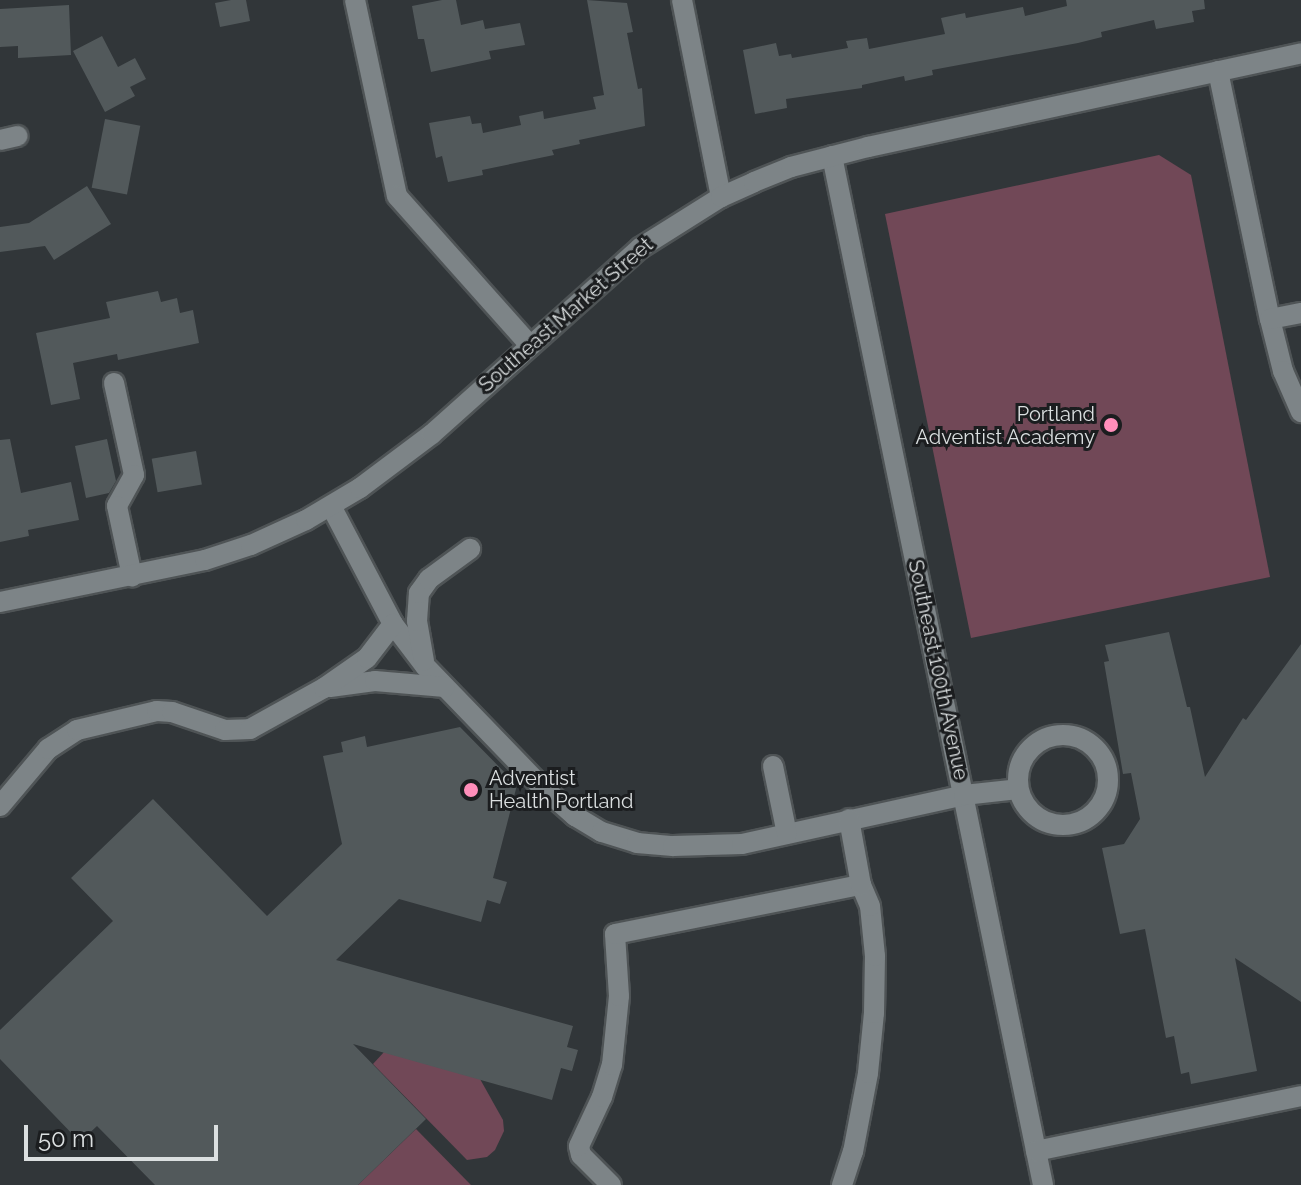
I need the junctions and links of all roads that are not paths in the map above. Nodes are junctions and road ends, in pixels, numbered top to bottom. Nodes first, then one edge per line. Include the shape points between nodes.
1 (355, 0) edge
2 (682, 0) edge
3 (1301, 53) edge
4 (1218, 71) junction
5 (832, 156) junction
6 (721, 197) junction
7 (1301, 313) edge
8 (1270, 319) junction
9 (529, 344) junction
10 (114, 383) dead end
11 (1301, 412) edge
12 (331, 506) junction
13 (470, 549) dead end
14 (132, 576) junction
15 (0, 602) edge
16 (393, 624) junction
17 (425, 666) junction
18 (445, 687) junction
19 (324, 688) junction
20 (773, 766) dead end
21 (1018, 789) junction
22 (964, 795) junction
23 (0, 806) edge
24 (849, 819) junction
25 (787, 834) junction
26 (861, 885) junction
27 (1301, 1096) edge
28 (1036, 1151) junction
29 (611, 1185) edge
30 (842, 1185) edge
31 (1043, 1185) edge

1 - 9 street via 397,196
2 - 6 street
3 - 4 street, Southeast Market Street
4 - 5 street, Southeast Market Street
4 - 8 street
5 - 6 street, Southeast Market Street
5 - 22 street, Southeast 100th Avenue
6 - 9 street, Southeast Market Street via 640,248
7 - 8 street
8 - 11 street via 1283,371
9 - 12 street, Southeast Market Street via 432,434
10 - 14 street via 134,475 117,506
12 - 14 street, Southeast Market Street via 231,552
12 - 16 street
13 - 17 street via 429,579 419,593 417,621
14 - 15 street, Southeast Market Street
16 - 17 street
16 - 19 street via 367,658
17 - 18 street
18 - 19 street via 375,681
18 - 25 street via 540,785 602,832 637,843 673,846 742,844
19 - 23 street via 237,732 157,711 77,730 48,749
20 - 25 street
21 - 21 street via 1031,813 1055,825 1068,825 1102,804 1106,765 1089,743 1051,736 1024,756
21 - 22 street
22 - 24 street
22 - 28 street, Southeast 100th Avenue
24 - 25 street
24 - 26 street
26 - 29 street via 615,934 619,1010 612,1065 579,1146 581,1155
26 - 30 street via 870,906 874,1013 856,1139
27 - 28 street
28 - 31 street, Southeast 100th Avenue

